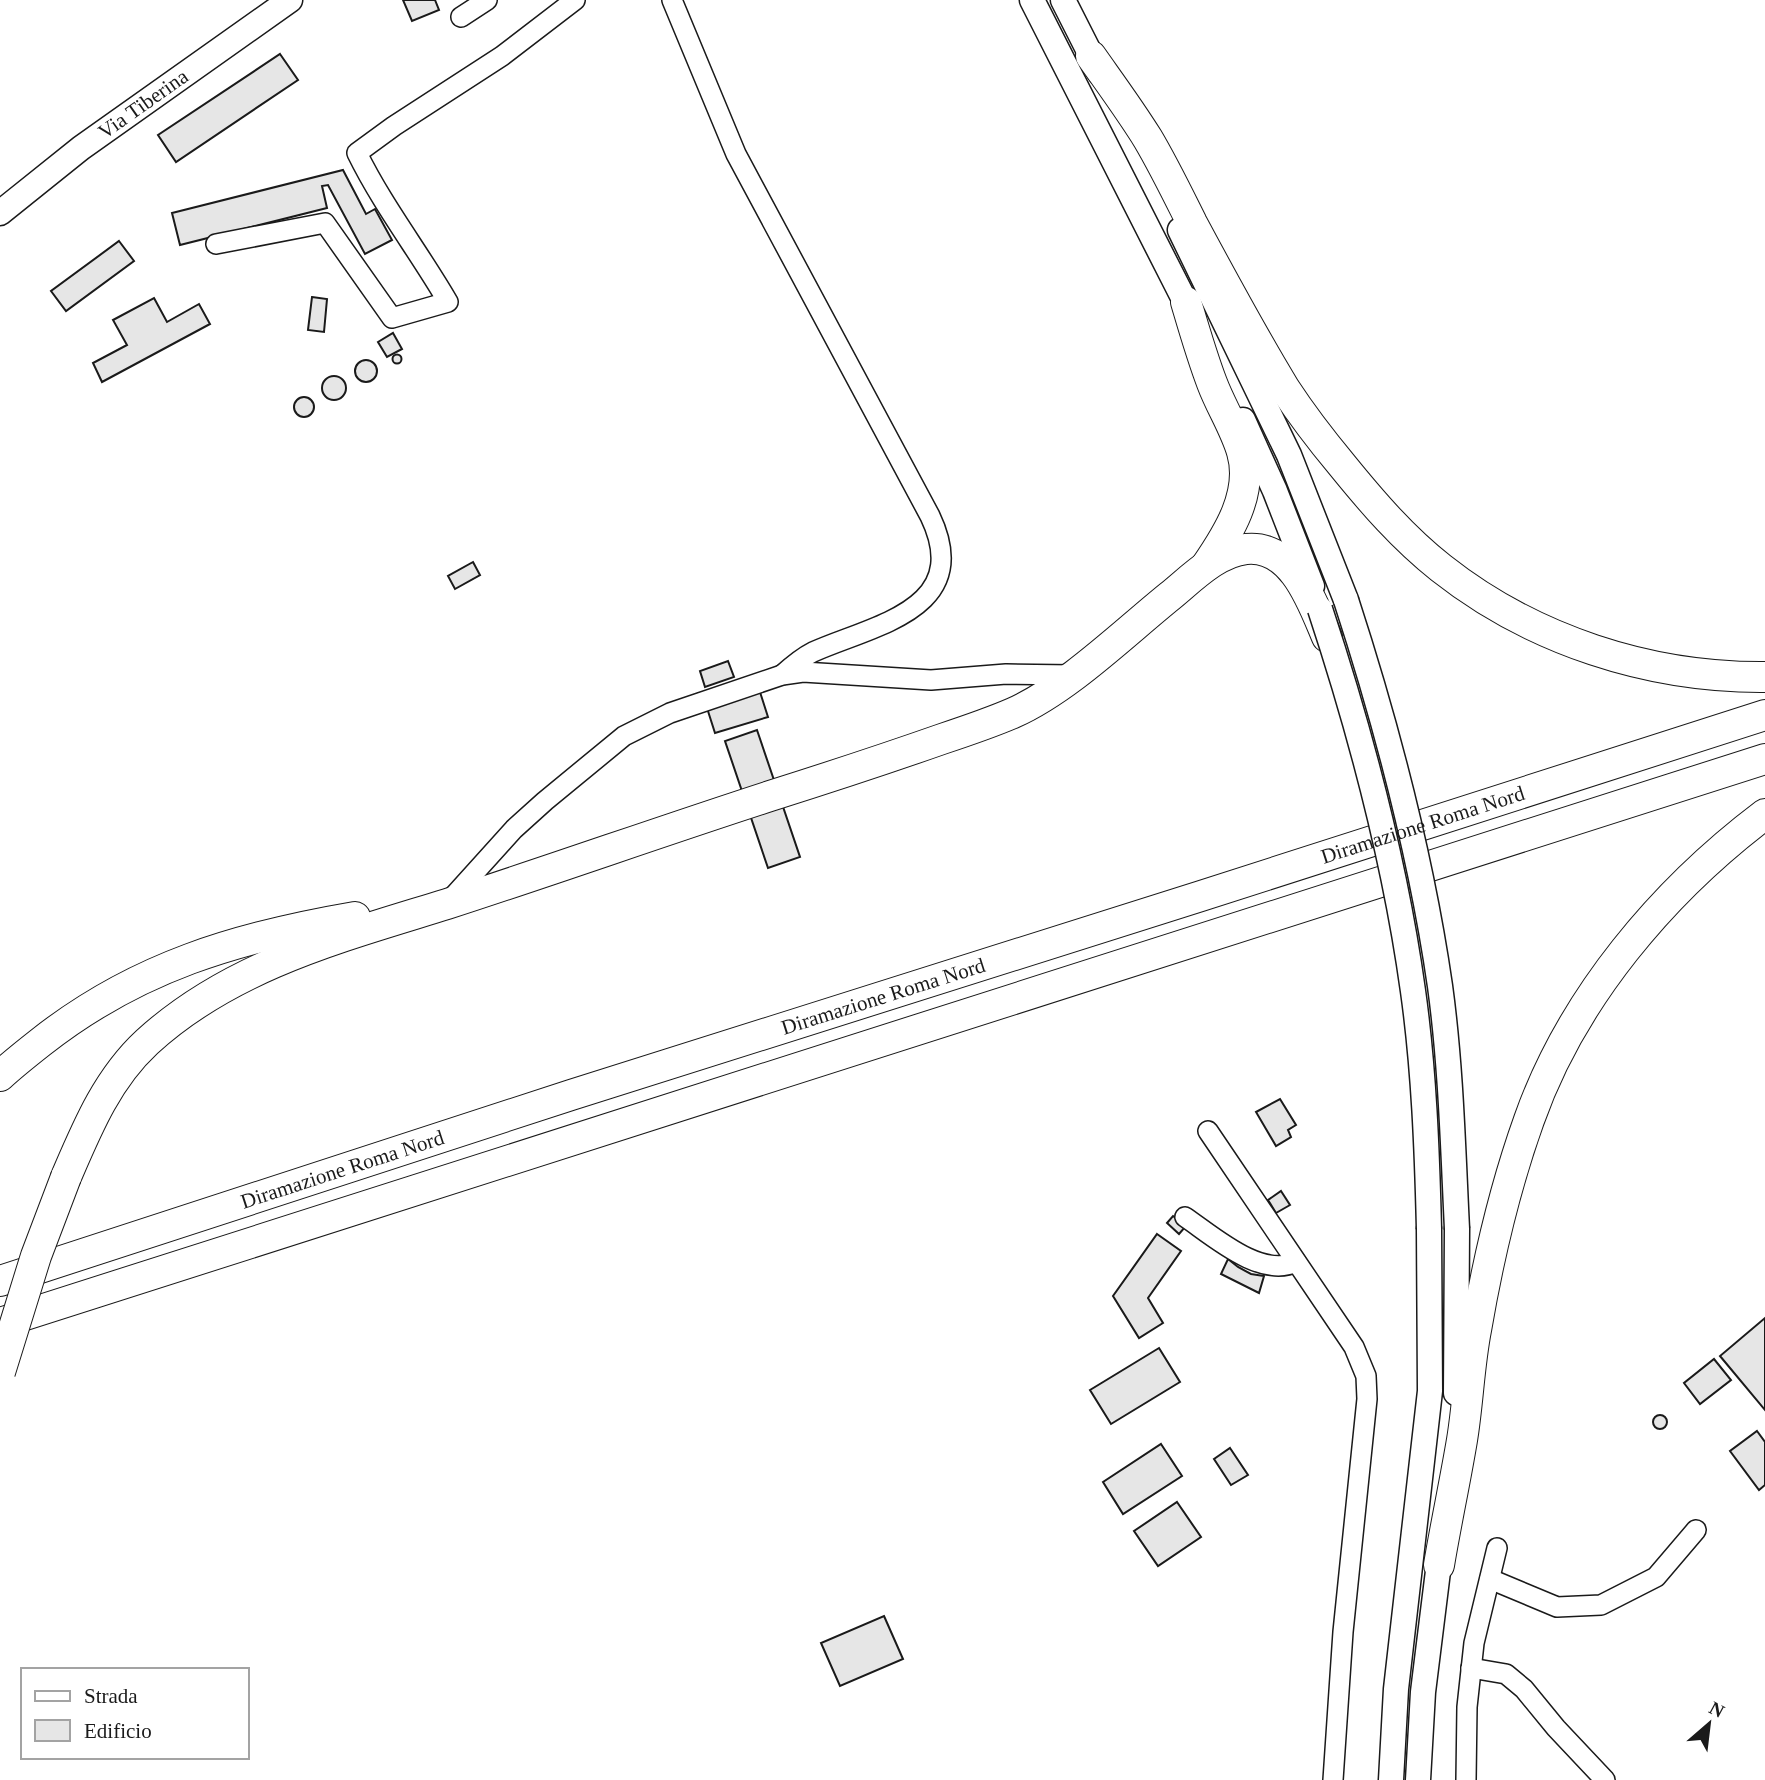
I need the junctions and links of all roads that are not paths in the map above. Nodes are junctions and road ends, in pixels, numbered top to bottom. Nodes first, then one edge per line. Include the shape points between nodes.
1 (290, 0) edge
2 (487, 0) edge
3 (575, 0) edge
4 (672, 0) edge
5 (1032, 0) edge
6 (1063, 0) edge
7 (461, 17) dead end
8 (1091, 56) junction
9 (0, 213) edge
10 (216, 244) dead end
11 (1186, 302) junction
12 (1204, 569) junction
13 (1342, 673) junction
14 (782, 675) junction
15 (1073, 675) junction
16 (1765, 677) edge
17 (1765, 715) edge
18 (1765, 759) edge
19 (1765, 814) edge
20 (446, 904) junction
21 (0, 1076) edge
22 (1208, 1131) dead end
23 (1185, 1217) dead end
24 (1296, 1262) junction
25 (0, 1281) edge
26 (0, 1323) edge
27 (0, 1372) edge
28 (1696, 1531) dead end
29 (1497, 1548) dead end
30 (1438, 1565) junction
31 (1490, 1579) junction
32 (1471, 1668) junction
33 (1332, 1780) edge
34 (1391, 1780) edge
35 (1418, 1780) edge
36 (1466, 1780) edge
37 (1605, 1780) edge

1 - 9 main road, Via Tiberina via 81,148
2 - 7 street
3 - 10 street via 502,56 357,153 375,190 448,302 392,318 325,223
4 - 14 street via 736,154 939,538 937,575 920,604 870,631 812,653
5 - 11 main road
6 - 8 main road
8 - 16 highway via 1148,139 1287,391 1367,496 1410,541 1485,599 1568,641 1647,665
8 - 30 main road, bridge via 1300,481 1367,666 1423,887 1449,1077 1457,1229 1457,1392
11 - 12 highway via 1245,468 1236,514
11 - 13 main road, bridge via 1264,466
12 - 13 highway via 1246,549 1277,556 1306,591
12 - 15 highway
13 - 34 main road, bridge via 1397,892 1423,1079 1430,1391 1396,1689
14 - 15 street via 827,671 931,680
14 - 20 street via 670,713 624,736 514,829
15 - 20 highway via 1033,704 1006,716
17 - 25 highway, Diramazione Roma Nord
18 - 26 highway, Diramazione Roma Nord
19 - 30 highway via 1662,907 1588,1000 1547,1076 1514,1165 1492,1255
20 - 21 highway via 278,931 189,959 107,996
20 - 27 highway, bridge via 269,963 176,1018 143,1046 113,1082 90,1121 36,1256
22 - 24 street
23 - 24 street via 1254,1261 1276,1266
24 - 33 street via 1354,1347 1367,1388
28 - 31 street via 1656,1577 1601,1605 1558,1607
29 - 31 street
30 - 35 main road
31 - 32 street
32 - 36 street
32 - 37 street via 1506,1674 1524,1689

